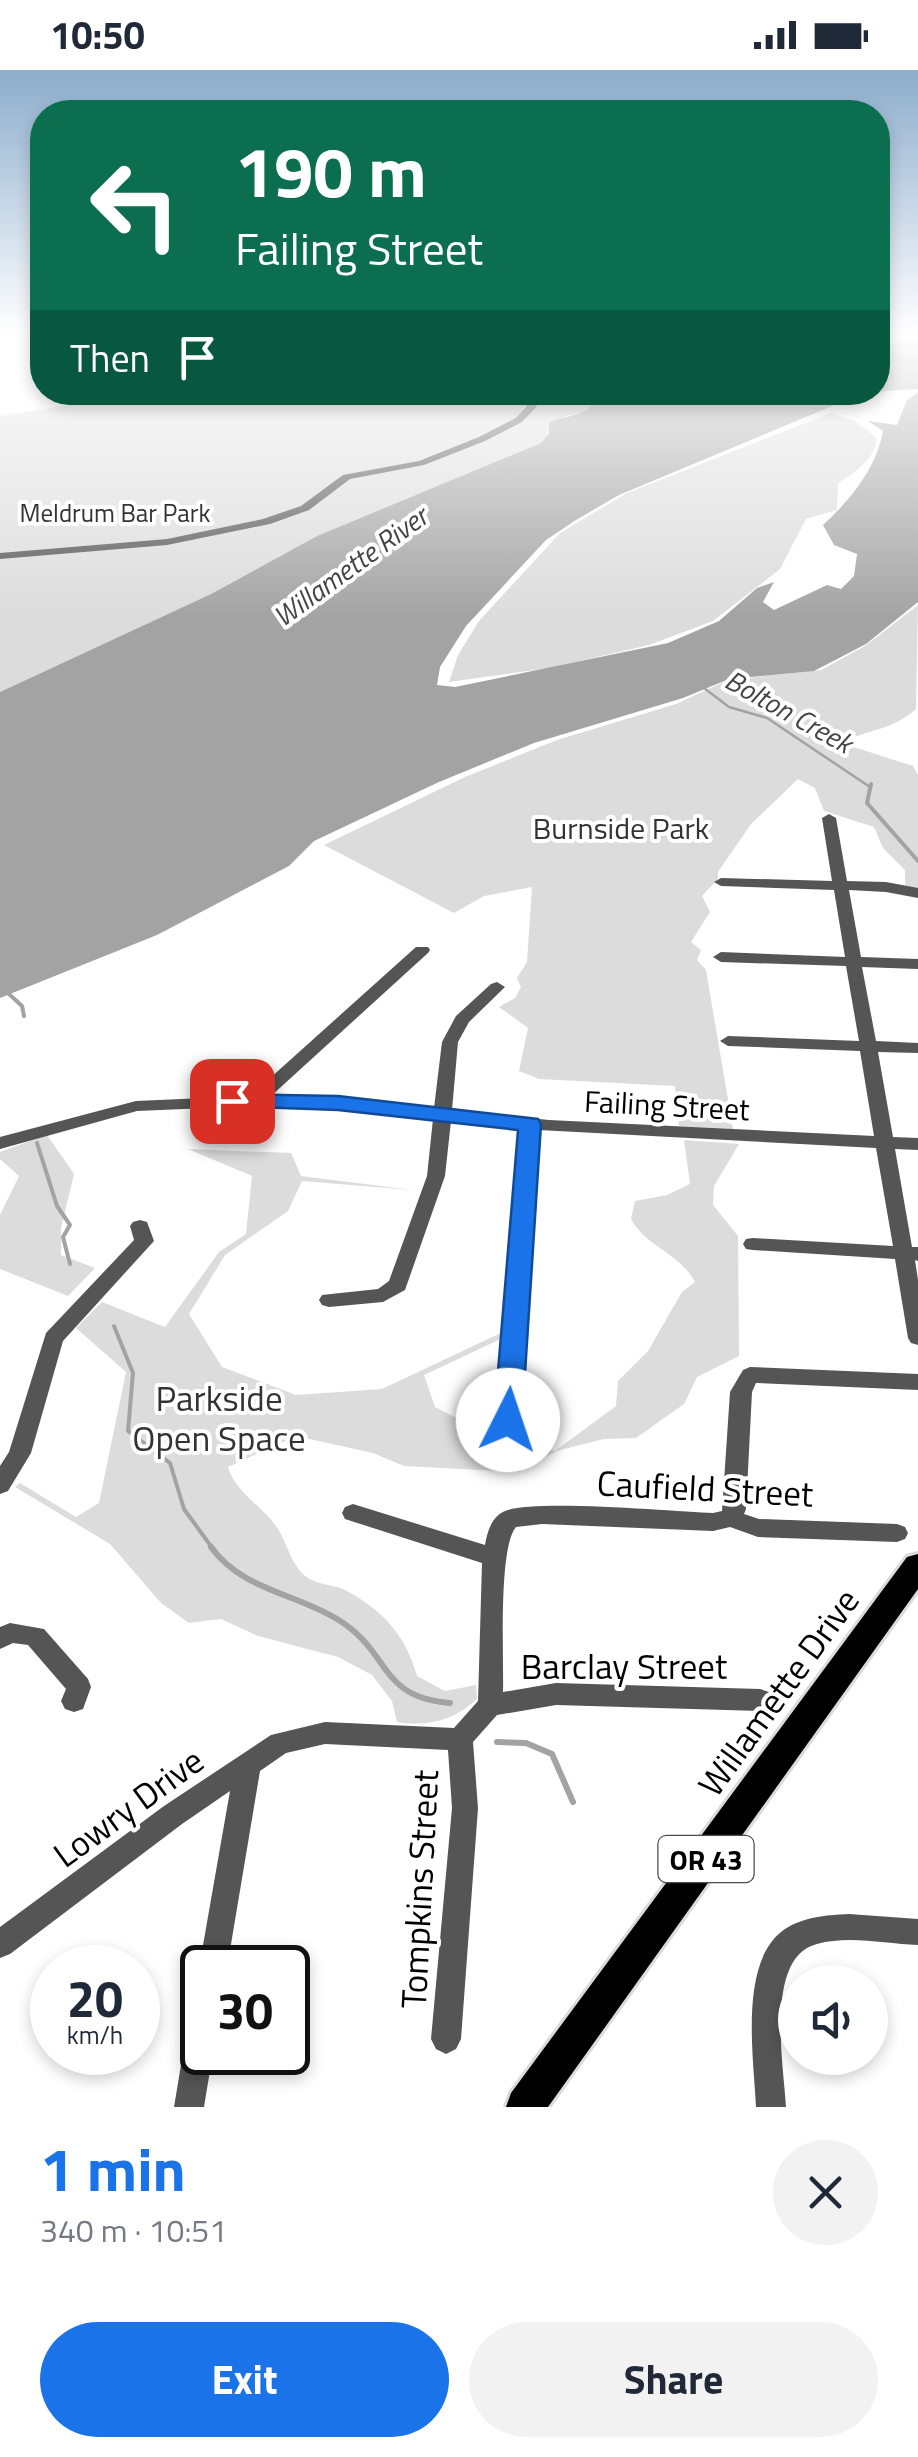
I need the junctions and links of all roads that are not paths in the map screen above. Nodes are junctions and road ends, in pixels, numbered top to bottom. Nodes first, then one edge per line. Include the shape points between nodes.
1 (506, 428) edge
2 (0, 556) edge
3 (830, 818) dead end
4 (721, 882) dead end
5 (841, 886) junction
6 (918, 893) edge
7 (422, 950) dead end
8 (720, 958) dead end
9 (854, 962) junction
10 (918, 964) edge
11 (497, 987) dead end
12 (728, 1041) dead end
13 (869, 1046) junction
14 (918, 1048) edge
15 (255, 1101) junction
16 (440, 1114) junction
17 (530, 1124) junction
18 (884, 1142) junction
19 (0, 1143) edge
20 (918, 1144) edge
21 (140, 1226) dead end
22 (753, 1244) dead end
23 (911, 1254) edge
24 (330, 1300) dead end
25 (918, 1338) edge
26 (918, 1382) edge
27 (508, 1420) dead end
28 (0, 1484) edge
29 (354, 1513) dead end
30 (730, 1518) junction
31 (897, 1533) dead end
32 (494, 1558) junction
33 (918, 1566) edge
34 (0, 1640) edge
35 (760, 1700) dead end
36 (74, 1701) dead end
37 (490, 1705) junction
38 (460, 1739) junction
39 (248, 1763) junction
40 (918, 1932) edge
41 (0, 1944) edge
42 (217, 1945) edge
43 (446, 2039) dead end
44 (194, 2075) edge
45 (189, 2107) edge
46 (525, 2107) edge
47 (771, 2107) edge

1 - 2 street via 421,462 344,478 305,508 266,522 167,542
3 - 5 street
4 - 5 street
5 - 6 street
5 - 9 street
7 - 15 street
8 - 9 street
9 - 10 street
9 - 13 street
11 - 16 street via 454,1029
12 - 13 street
13 - 14 street
13 - 18 street
15 - 16 street, Failing Street
15 - 19 street, Failing Street via 136,1106
16 - 17 street, Failing Street
16 - 24 street via 436,1176 398,1285 383,1295
17 - 18 street, Failing Street
17 - 27 street
18 - 20 street, Failing Street
18 - 23 street
21 - 28 street via 144,1240 53,1338 20,1453
22 - 23 street
23 - 25 street
26 - 30 street via 750,1375 742,1392
29 - 32 street
30 - 31 street, Caufield Street via 758,1528
30 - 32 street, Caufield Street via 509,1519 499,1531
32 - 37 street
33 - 46 main road, Willamette Drive / OR 43
34 - 36 street via 10,1633 35,1636 79,1687
35 - 37 street, Barclay Street via 556,1694
37 - 38 street, Tompkins Street
38 - 39 street via 325,1733 280,1742
38 - 43 street, Tompkins Street via 465,1808
39 - 41 street, Lowry Drive
39 - 42 street
40 - 47 street via 810,1931 777,1953 768,1988
44 - 45 street

